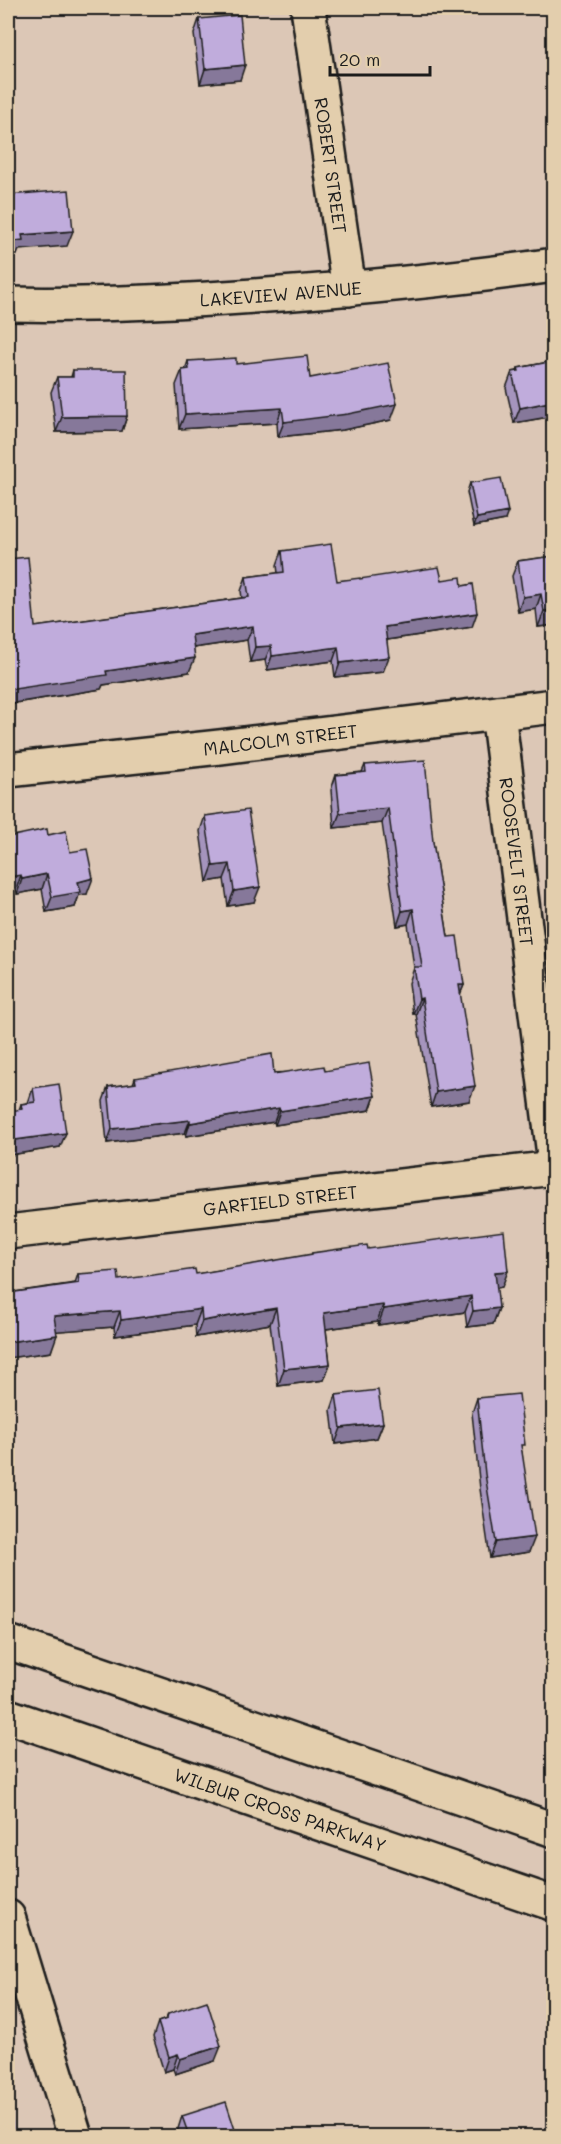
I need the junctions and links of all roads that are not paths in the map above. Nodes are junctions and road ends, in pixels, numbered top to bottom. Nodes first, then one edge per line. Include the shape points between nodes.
1 (308, 8) edge
2 (554, 265) edge
3 (349, 289) junction
4 (8, 304) edge
5 (554, 706) edge
6 (498, 713) junction
7 (8, 770) edge
8 (554, 1155) edge
9 (554, 1168) edge
10 (8, 1232) edge
11 (8, 1642) edge
12 (8, 1716) edge
13 (554, 1830) edge
14 (554, 1904) edge
15 (8, 1920) edge
16 (75, 2136) edge

1 - 3 main road, ROBERT STREET
2 - 3 main road, LAKEVIEW AVENUE
3 - 4 main road, LAKEVIEW AVENUE via 77,306
5 - 6 main road, MALCOLM STREET
6 - 7 main road, MALCOLM STREET
6 - 8 main road, ROOSEVELT STREET
9 - 10 main road, GARFIELD STREET
11 - 13 main road
12 - 14 main road, WILBUR CROSS PARKWAY
15 - 16 main road

